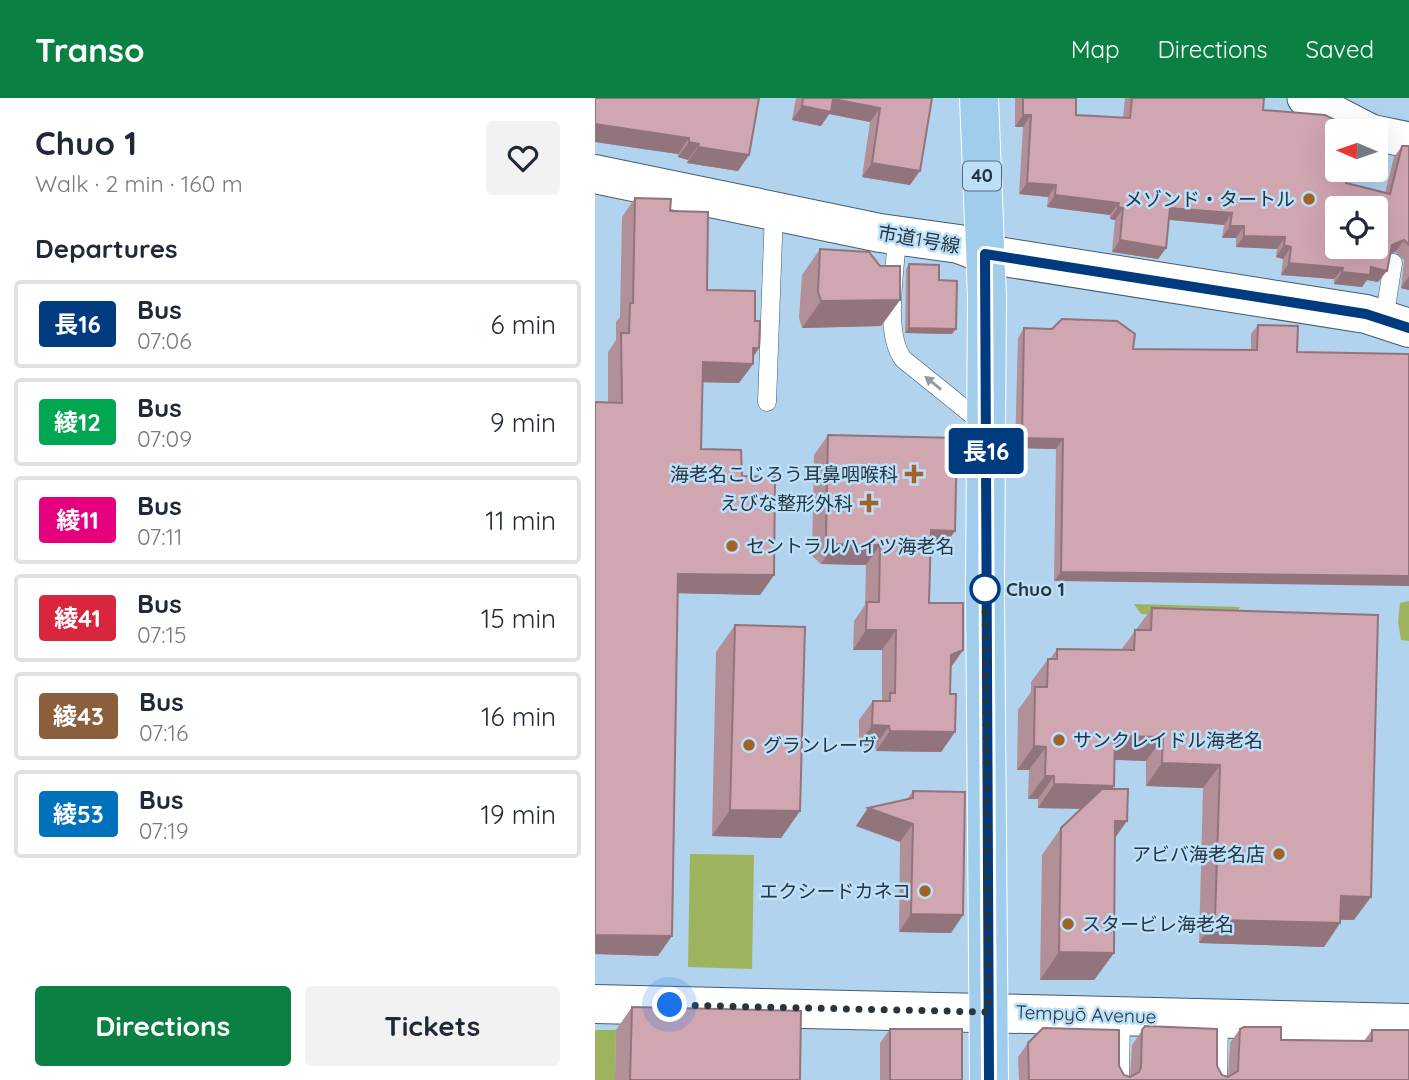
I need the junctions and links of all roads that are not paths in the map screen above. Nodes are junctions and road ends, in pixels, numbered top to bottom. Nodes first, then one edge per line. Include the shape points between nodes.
1 (979, 98) edge
2 (1305, 98) edge
3 (1346, 119) edge
4 (1388, 136) edge
5 (1409, 140) edge
6 (595, 174) edge
7 (774, 211) junction
8 (897, 235) junction
9 (985, 254) junction
10 (1393, 263) edge
11 (1396, 324) edge
12 (767, 402) dead end
13 (986, 426) junction
14 (595, 1004) edge
15 (988, 1012) junction
16 (1121, 1015) junction
17 (1219, 1018) junction
18 (1409, 1023) edge
19 (989, 1080) edge
20 (1119, 1080) edge
21 (1218, 1080) edge

1 - 9 main road, 40
2 - 3 street
4 - 5 street
6 - 7 street, 市道1号線
7 - 8 street, 市道1号線
7 - 12 lane
8 - 9 street, 市道1号線 via 959,244
13 -> 8 lane via 895,348
9 - 11 street, 市道1号線 via 1268,297 1366,314
9 - 13 main road, 40
10 - 11 lane
13 - 15 main road, 40
14 - 15 street, Tempyō Avenue
15 - 16 street, Tempyō Avenue
15 - 19 main road, 40
16 - 17 street, Tempyō Avenue
16 - 20 lane
17 - 18 street, Tempyō Avenue
17 - 21 lane

